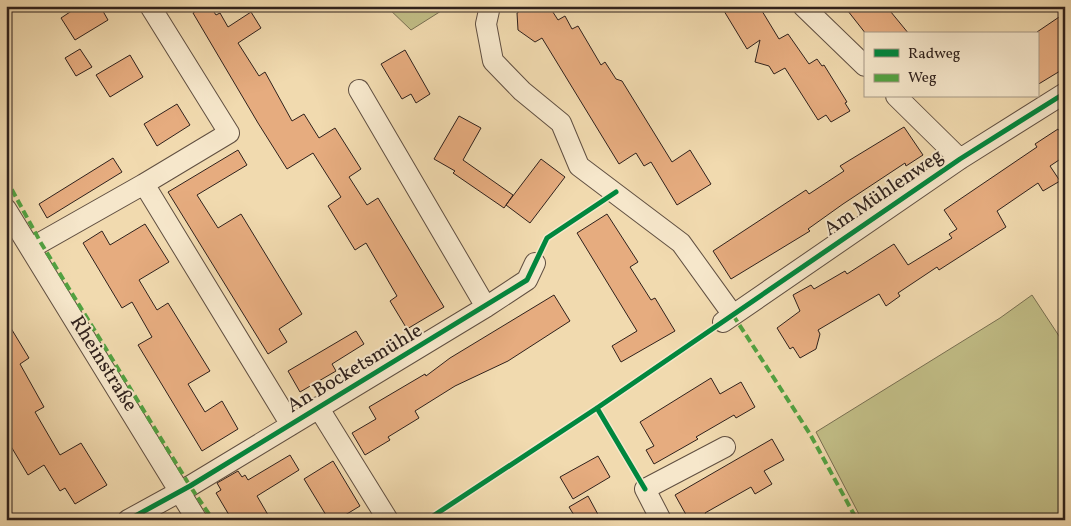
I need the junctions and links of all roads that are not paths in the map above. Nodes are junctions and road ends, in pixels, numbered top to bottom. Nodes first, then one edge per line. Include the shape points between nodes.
1 (150, 6) edge
2 (490, 6) edge
3 (803, 6) edge
4 (864, 65) edge
5 (359, 90) dead end
6 (1065, 93) edge
7 (898, 98) edge
8 (960, 159) junction
9 (144, 184) junction
10 (6, 209) edge
11 (31, 248) junction
12 (535, 263) dead end
13 (486, 307) junction
14 (318, 407) junction
15 (291, 425) junction
16 (726, 447) dead end
17 (181, 491) junction
18 (128, 520) edge
19 (198, 520) edge
20 (388, 520) edge
21 (661, 520) edge

1 - 9 street via 229,133
2 - 8 street, Am Mühlenweg via 486,24 492,61 561,123 579,166 681,243 728,318
3 - 4 street
5 - 13 street
6 - 8 street, Am Mühlenweg
7 - 8 street
9 - 11 street
9 - 15 street, An Bocketsmühle
10 - 11 street, Rheinstraße
11 - 17 street, Rheinstraße
12 - 13 street, An Bocketsmühle via 527,280
13 - 14 street, An Bocketsmühle
14 - 15 street, An Bocketsmühle
14 - 20 street, An Bocketsmühle
15 - 17 street, An Bocketsmühle
16 - 21 street via 645,489
17 - 18 street, An Bocketsmühle
17 - 19 street, Rheinstraße

